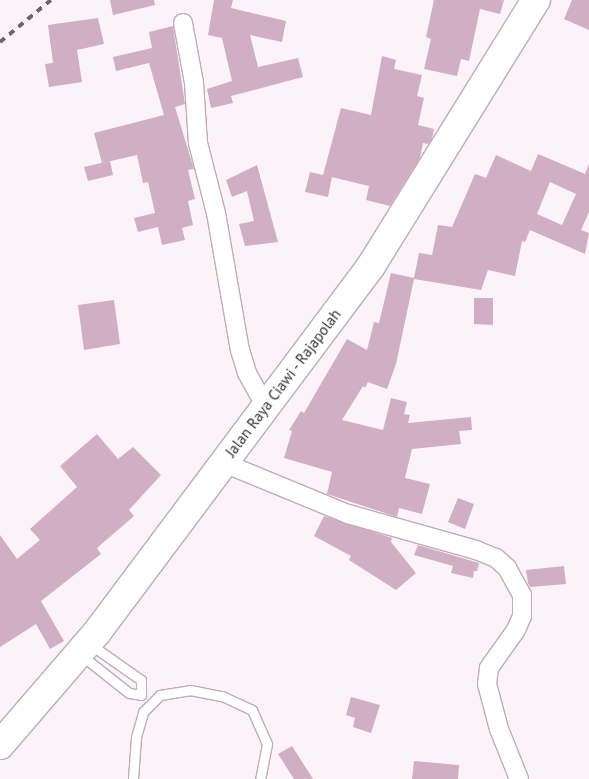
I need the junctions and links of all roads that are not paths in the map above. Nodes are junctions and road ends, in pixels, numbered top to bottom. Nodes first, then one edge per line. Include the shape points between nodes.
1 (536, 0) edge
2 (183, 23) dead end
3 (266, 407) junction
4 (224, 463) junction
5 (83, 648) junction
6 (141, 695) junction
7 (149, 704) junction
8 (0, 745) edge
9 (133, 779) edge
10 (260, 779) edge
11 (519, 779) edge

1 - 3 highway, Jalan Raya Ciawi - Rajapolah via 371,266
2 - 3 street via 194,83 198,143 216,213 240,350 246,372
3 - 4 highway, Jalan Raya Ciawi - Rajapolah
4 - 5 highway, Jalan Raya Ciawi - Rajapolah
4 - 11 street via 348,514 476,550 496,558 507,568 522,595 522,616 489,668 487,684 499,729
5 - 6 lane via 129,693
5 - 6 lane via 141,680
5 - 8 highway, Jalan Raya Ciawi - Rajapolah
6 - 7 lane
7 - 9 lane via 143,712 136,737
7 - 10 lane via 160,695 175,691 205,691 236,700 252,710 267,744

